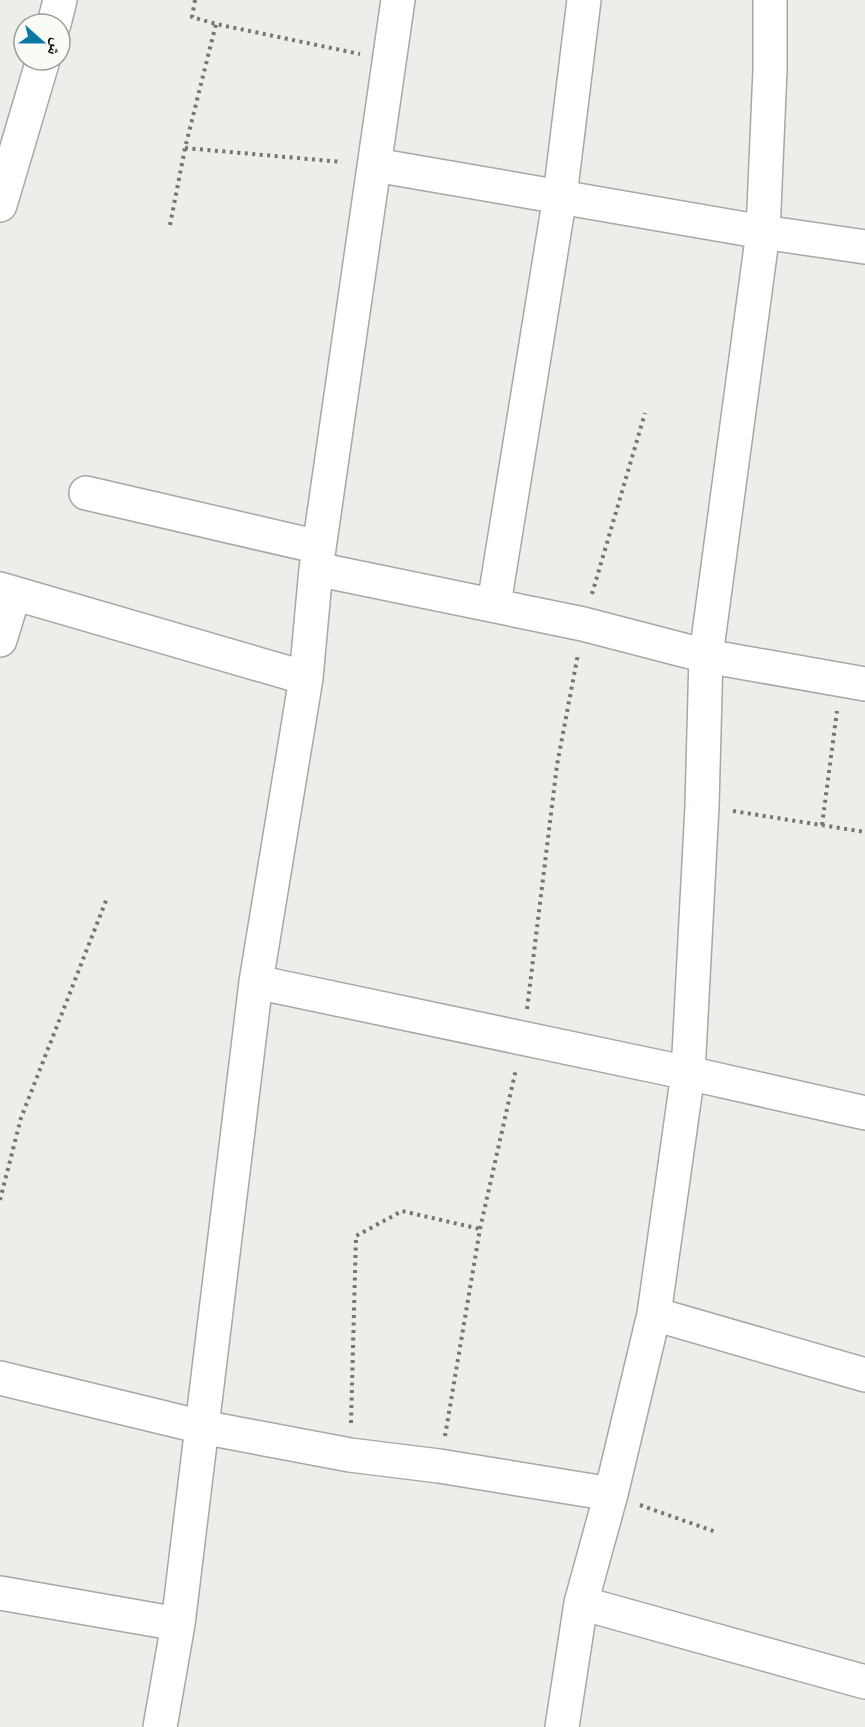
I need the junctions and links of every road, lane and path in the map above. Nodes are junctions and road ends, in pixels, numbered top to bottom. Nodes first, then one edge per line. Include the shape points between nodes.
1 (195, 0) edge
2 (398, 0) edge
3 (584, 0) edge
4 (770, 0) edge
5 (216, 24) junction
6 (390, 61) junction
7 (39, 72) edge
8 (185, 148) junction
9 (375, 165) junction
10 (560, 196) junction
11 (0, 205) edge
12 (170, 225) dead end
13 (763, 232) junction
14 (865, 247) edge
15 (645, 413) dead end
16 (86, 494) dead end
17 (318, 558) junction
18 (7, 591) edge
19 (494, 604) junction
20 (583, 624) junction
21 (0, 640) edge
22 (706, 656) junction
23 (306, 678) junction
24 (853, 683) edge
25 (702, 806) junction
26 (822, 825) junction
27 (865, 832) edge
28 (107, 898) dead end
29 (256, 982) junction
30 (523, 1038) junction
31 (688, 1073) junction
32 (865, 1113) edge
33 (0, 1200) edge
34 (480, 1228) junction
35 (654, 1314) junction
36 (865, 1375) edge
37 (0, 1378) edge
38 (202, 1427) junction
39 (350, 1455) junction
40 (440, 1466) junction
41 (611, 1494) junction
42 (716, 1532) dead end
43 (0, 1593) edge
44 (581, 1603) junction
45 (178, 1624) junction
46 (865, 1682) edge
47 (160, 1727) edge
48 (562, 1727) edge

1 - 5 path via 192,17
2 - 6 street
3 - 10 street
4 - 13 street
5 - 6 path
5 - 8 path
6 - 9 street
7 - 11 street
8 - 9 path
8 - 12 path
9 - 10 street
9 - 17 street
10 - 13 street
10 - 19 street
13 - 14 street
13 - 22 street
15 - 20 path
16 - 17 street
17 - 19 street
17 - 23 street
18 - 21 street
18 - 23 street
19 - 20 street
20 - 22 street
20 - 30 path via 557,765
22 - 24 street
22 - 25 street
23 - 29 street
24 - 26 path
25 - 26 path
25 - 31 street
26 - 27 path
28 - 33 path via 21,1118
29 - 30 street
29 - 38 street
30 - 31 street
30 - 34 path
31 - 32 street
31 - 35 street
34 - 39 path via 402,1211 356,1236
34 - 40 path
35 - 36 street
35 - 41 street
37 - 38 street
38 - 39 street
38 - 45 street
39 - 40 street
40 - 41 street
41 - 42 path
41 - 44 street
43 - 45 street
44 - 46 street
44 - 48 street
45 - 47 street

